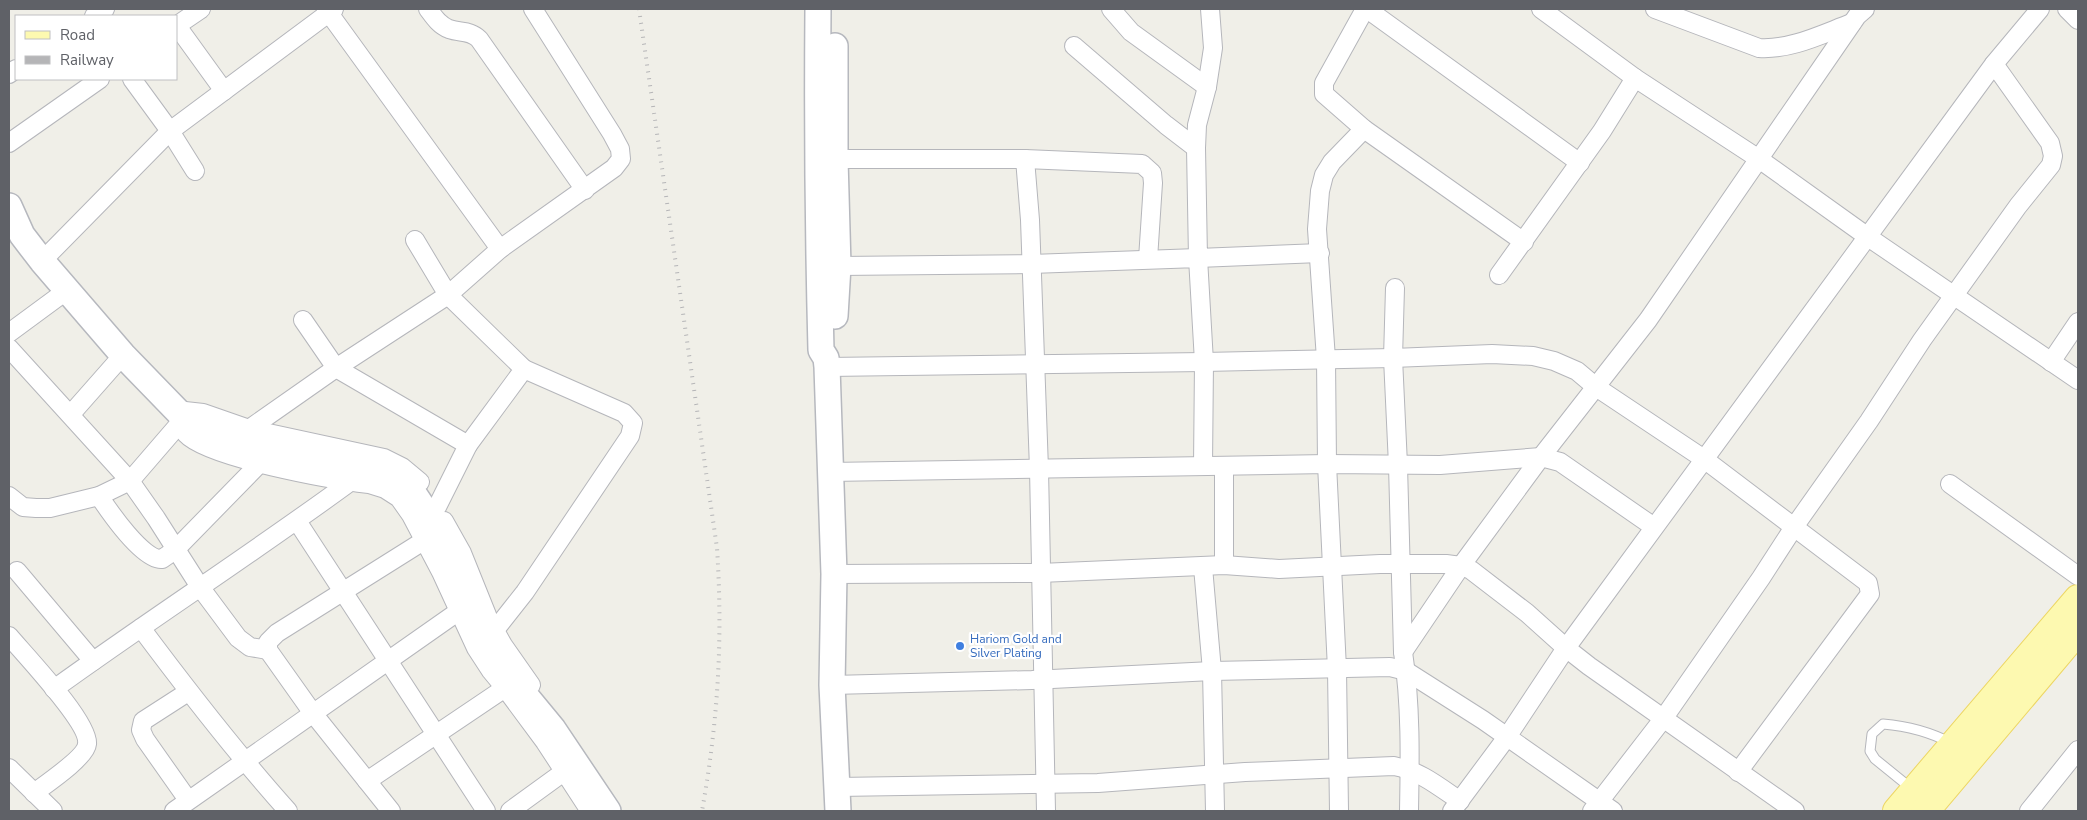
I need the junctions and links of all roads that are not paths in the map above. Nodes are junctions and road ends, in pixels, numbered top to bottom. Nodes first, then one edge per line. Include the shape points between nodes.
1 (201, 9) edge
2 (428, 9) edge
3 (534, 9) edge
4 (818, 9) edge
5 (835, 9) edge
6 (1111, 9) edge
7 (1210, 9) edge
8 (1366, 9) edge
9 (1541, 9) edge
10 (1655, 9) edge
11 (2040, 9) edge
12 (2067, 9) edge
13 (330, 10) edge
14 (1856, 14) edge
15 (2078, 20) edge
16 (178, 25) edge
17 (178, 29) edge
18 (1074, 46) dead end
19 (1994, 64) junction
20 (1635, 78) junction
21 (99, 80) edge
22 (133, 80) edge
23 (1207, 87) junction
24 (224, 91) junction
25 (1364, 129) junction
26 (170, 131) junction
27 (9, 143) edge
28 (1196, 148) junction
29 (835, 159) junction
30 (1025, 159) junction
31 (1759, 159) junction
32 (1580, 163) junction
33 (195, 171) dead end
34 (585, 190) junction
35 (9, 206) edge
36 (1868, 237) junction
37 (15, 239) edge
38 (415, 240) dead end
39 (1524, 242) junction
40 (500, 249) junction
41 (1320, 253) junction
42 (1198, 258) junction
43 (1148, 259) junction
44 (42, 261) junction
45 (1031, 264) junction
46 (838, 266) junction
47 (1499, 275) dead end
48 (1395, 288) dead end
49 (66, 291) junction
50 (448, 295) junction
51 (1954, 296) junction
52 (303, 320) dead end
53 (2078, 322) edge
54 (9, 333) edge
55 (9, 348) edge
56 (122, 355) junction
57 (1394, 358) junction
58 (1326, 359) junction
59 (827, 362) junction
60 (1204, 362) junction
61 (2051, 362) junction
62 (1034, 364) junction
63 (336, 368) junction
64 (524, 369) junction
65 (2078, 380) edge
66 (1596, 387) junction
67 (71, 414) junction
68 (178, 416) junction
69 (249, 429) junction
70 (468, 445) junction
71 (1541, 457) junction
72 (1704, 459) junction
73 (260, 463) junction
74 (1327, 464) junction
75 (1398, 465) junction
76 (1203, 466) junction
77 (1224, 466) junction
78 (1039, 468) junction
79 (829, 472) junction
80 (130, 481) junction
81 (350, 482) junction
82 (1950, 484) dead end
83 (9, 496) edge
84 (99, 496) junction
85 (437, 507) junction
86 (297, 521) junction
87 (1654, 527) junction
88 (1794, 527) junction
89 (425, 540) junction
90 (175, 550) junction
91 (1224, 564) junction
92 (1401, 564) junction
93 (1461, 566) junction
94 (1203, 567) junction
95 (1333, 567) junction
96 (17, 571) dead end
97 (1040, 573) junction
98 (834, 574) junction
99 (2078, 576) edge
100 (200, 587) junction
101 (343, 591) junction
102 (2078, 599) edge
103 (459, 611) junction
104 (141, 628) junction
105 (494, 630) junction
106 (2078, 630) edge
107 (9, 636) edge
108 (1566, 648) junction
109 (268, 650) junction
110 (1403, 652) junction
111 (93, 661) junction
112 (389, 661) junction
113 (1337, 669) junction
114 (1212, 671) junction
115 (1406, 671) junction
116 (1043, 680) junction
117 (832, 685) junction
118 (506, 688) junction
119 (54, 689) junction
120 (188, 692) junction
121 (312, 712) junction
122 (1663, 718) junction
123 (436, 734) junction
124 (1507, 736) junction
125 (1953, 745) junction
126 (2078, 750) edge
127 (244, 762) junction
128 (9, 768) edge
129 (1338, 768) junction
130 (1410, 769) junction
131 (565, 771) junction
132 (1738, 772) junction
133 (1213, 774) junction
134 (367, 781) junction
135 (1046, 784) junction
136 (34, 793) junction
137 (837, 799) edge
138 (188, 800) junction
139 (1919, 801) edge
140 (1456, 806) edge
141 (279, 808) edge
142 (1602, 808) edge
143 (47, 810) edge
144 (174, 811) edge
145 (391, 811) edge
146 (486, 811) edge
147 (510, 811) edge
148 (590, 811) edge
149 (608, 811) edge
150 (622, 811) edge
151 (1046, 811) edge
152 (1215, 811) edge
153 (1339, 811) edge
154 (1409, 811) edge
155 (1795, 811) edge
156 (1896, 811) edge
157 (2029, 811) edge

1 - 16 street
2 - 34 street via 437,22 480,39
3 - 34 street via 620,149 621,159 614,168
4 - 59 street via 820,323 821,350
5 - 29 street
6 - 23 street via 1132,32
7 - 23 street via 1213,48
8 - 25 street via 1324,83 1324,94 1330,101
8 - 32 street
9 - 20 street
10 - 14 street via 1759,48 1775,49
11 - 19 street
12 - 15 street
13 - 24 street
13 - 40 street
14 - 31 street
17 - 24 street
18 - 28 street
19 - 36 street
19 - 51 street via 2050,143 2053,156 2051,164
20 - 31 street
20 - 32 street
21 - 27 street
22 - 26 street
23 - 28 street via 1197,125
24 - 26 street
25 - 39 street
25 - 41 street via 1324,175 1317,228
26 - 33 street
26 - 44 street
28 - 42 street
29 - 30 street
29 - 46 street
30 - 43 street via 1131,163 1148,168 1153,183
30 - 45 street
31 - 36 street
31 - 66 street via 1648,320
32 - 39 street
34 - 40 street
35 - 37 street
36 - 51 street
36 - 72 street
37 - 44 street
38 - 50 street
39 - 47 street
40 - 50 street
41 - 42 street
41 - 58 street
42 - 43 street
42 - 60 street
43 - 45 street
44 - 49 street
45 - 46 street
45 - 62 street
46 - 59 street via 834,349
48 - 57 street
49 - 54 street
49 - 56 street
50 - 63 street
50 - 64 street
51 - 61 street
51 - 88 street
52 - 63 street
53 - 61 street
55 - 67 street
56 - 67 street
56 - 68 street
57 - 58 street
57 - 66 street via 1492,354 1533,356 1554,360 1576,371
57 - 75 street
58 - 60 street
58 - 74 street
59 - 62 street
59 - 79 street
60 - 62 street
60 - 76 street
61 - 65 street
62 - 78 street
63 - 69 street
63 - 70 street
64 - 70 street
64 - 105 street via 624,413 633,423 633,430 525,592
66 - 71 street
66 - 72 street
67 - 80 street
68 - 69 street via 203,413
68 - 73 street via 186,434 201,444
68 - 80 street
68 - 149 street via 216,437 379,471 400,480 412,491 434,524 490,648 553,729
69 - 85 street via 384,458 420,481
70 - 85 street
71 - 75 street
71 - 87 street via 1560,462
71 - 93 street
72 - 87 street
72 - 88 street
73 - 81 street
73 - 90 street
74 - 75 street
74 - 77 street
74 - 95 street
75 - 92 street
76 - 77 street
76 - 78 street
77 - 91 street
78 - 79 street
78 - 97 street
79 - 98 street
80 - 84 street
80 - 90 street
81 - 86 street
81 - 89 street via 385,489 399,498
82 - 99 street
83 - 84 street via 23,507 36,508 50,508
84 - 90 street via 127,535 154,557 162,559
85 - 105 street via 462,553
86 - 100 street
86 - 101 street
87 - 108 street
88 - 122 street
88 - 132 street via 1868,584 1870,594
89 - 101 street
89 - 103 street
90 - 100 street
91 - 94 street
91 - 95 street via 1279,569
92 - 93 street
92 - 95 street
92 - 110 street
93 - 108 street via 1471,570 1527,613
93 - 110 street
94 - 97 street
94 - 114 street
95 - 113 street
96 - 111 street
97 - 98 street
97 - 116 street
98 - 117 street
100 - 104 street
100 - 109 street via 238,638 250,647
101 - 109 street via 277,633 268,642
101 - 112 street
102 - 125 main road
103 - 112 street
103 - 118 street via 476,648
104 - 111 street
104 - 120 street
105 - 150 street
106 - 139 main road
107 - 119 street
108 - 122 street
108 - 124 street
109 - 121 street
110 - 115 street
111 - 119 street
112 - 121 street
112 - 123 street
113 - 114 street
113 - 115 street via 1390,667
113 - 129 street
114 - 116 street
114 - 133 street
115 - 124 street
115 - 130 street
116 - 117 street
116 - 135 street
117 - 137 street
118 - 123 street
118 - 131 street
119 - 136 street via 77,716 86,732 88,744 82,755
120 - 127 street
120 - 138 street via 143,721 141,730
121 - 127 street
121 - 134 street
122 - 132 street
122 - 142 street
123 - 134 street
123 - 146 street
124 - 140 street
124 - 142 street
125 - 139 main road
125 - 139 lane via 1939,737 1903,726 1883,724 1872,734 1870,751 1875,759
126 - 157 street
127 - 138 street
127 - 141 street
128 - 136 street
129 - 130 street via 1394,766
129 - 133 street
129 - 153 street
130 - 140 street via 1423,775
130 - 154 street
131 - 147 street
131 - 148 street
132 - 155 street
133 - 135 street
133 - 152 street
134 - 145 street
135 - 137 street
135 - 151 street
136 - 143 street
138 - 144 street
139 - 156 main road

